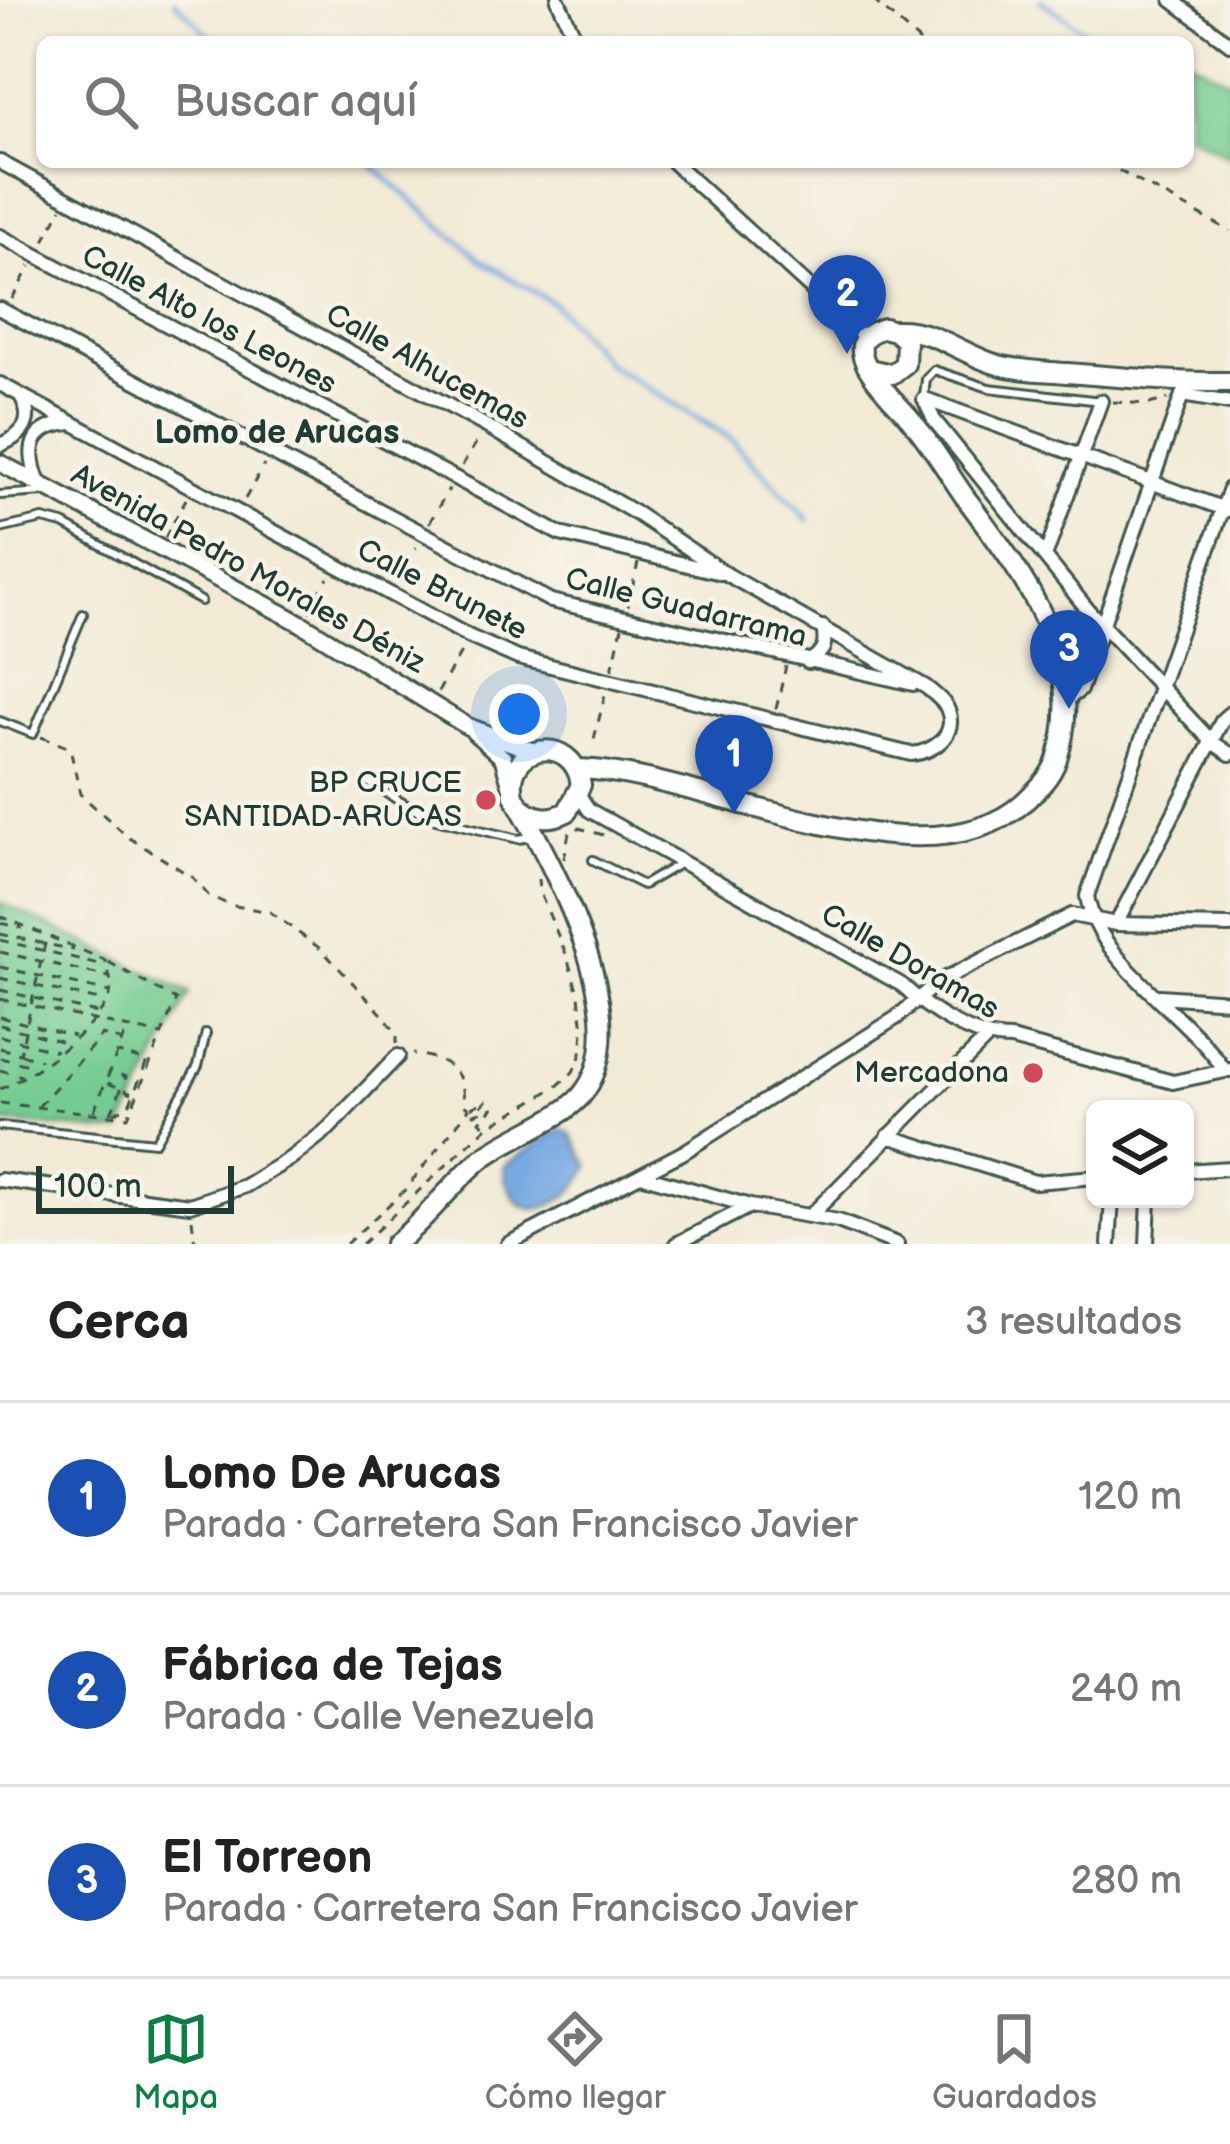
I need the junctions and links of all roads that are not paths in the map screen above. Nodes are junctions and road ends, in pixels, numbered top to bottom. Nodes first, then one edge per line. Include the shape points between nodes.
1 (558, 0) edge
2 (1172, 0) edge
3 (574, 36) edge
4 (1230, 44) edge
5 (0, 162) edge
6 (680, 168) edge
7 (0, 236) edge
8 (0, 309) edge
9 (894, 330) junction
10 (866, 339) junction
11 (956, 349) junction
12 (906, 360) junction
13 (869, 369) junction
14 (1230, 382) edge
15 (0, 384) edge
16 (21, 395) junction
17 (924, 399) junction
18 (1101, 401) joint
19 (1230, 403) edge
20 (906, 413) junction
21 (73, 423) junction
22 (0, 445) edge
23 (1081, 456) junction
24 (0, 463) edge
25 (39, 483) junction
26 (1151, 484) junction
27 (1230, 488) edge
28 (55, 491) junction
29 (0, 495) edge
30 (1227, 510) edge
31 (0, 529) edge
32 (1045, 556) junction
33 (728, 575) junction
34 (201, 601) dead end
35 (82, 614) dead end
36 (1100, 624) junction
37 (823, 627) junction
38 (808, 662) junction
39 (926, 687) junction
40 (1159, 688) junction
41 (1064, 702) junction
42 (1230, 712) edge
43 (0, 721) edge
44 (950, 722) joint
45 (467, 726) junction
46 (1212, 742) junction
47 (535, 752) junction
48 (1230, 754) edge
49 (369, 783) dead end
50 (575, 798) junction
51 (517, 801) junction
52 (536, 837) junction
53 (593, 860) dead end
54 (681, 861) junction
55 (551, 866) junction
56 (1091, 921) junction
57 (1116, 924) junction
58 (1230, 926) edge
59 (1158, 995) junction
60 (918, 1000) junction
61 (1230, 1001) edge
62 (206, 1033) dead end
63 (986, 1039) junction
64 (398, 1056) road end
65 (1228, 1071) edge
66 (0, 1126) edge
67 (888, 1136) junction
68 (1230, 1168) edge
69 (1194, 1170) edge
70 (644, 1176) junction
71 (1086, 1178) edge
72 (0, 1180) edge
73 (750, 1206) junction
74 (1111, 1208) edge
75 (1149, 1208) edge
76 (811, 1215) junction
77 (394, 1244) edge
78 (508, 1244) edge
79 (676, 1244) edge
80 (897, 1244) edge
81 (1109, 1244) edge
82 (1148, 1244) edge

1 - 3 street
2 - 4 street
5 - 33 street, Calle Alhucemas via 486,426
6 - 10 street
7 - 33 street, Calle Alto los Leones via 560,534
8 - 38 street, Calle Guadarrama via 551,601
9 - 10 main road
9 - 11 main road via 907,326
9 - 12 main road via 906,341
10 - 13 main road
11 - 12 main road via 933,346
11 - 14 main road via 1025,371
12 - 13 main road via 892,374
12 - 20 main road
13 - 20 main road
15 - 16 street, Calle Brunete
16 - 21 street, Calle Brunete
16 - 22 street via 28,422
17 - 18 lane via 934,370 989,388
17 - 23 street
17 - 32 street
18 - 23 street
19 - 26 street via 1182,395
20 - 41 main road via 1032,589 1056,649
21 - 25 street via 38,435 31,462
21 - 44 street, Calle Brunete via 518,658 911,754 943,742
23 - 26 street
23 - 32 street
24 - 25 street, Avenida Pedro Morales Déniz
25 - 28 street, Avenida Pedro Morales Déniz
26 - 30 street
26 - 36 street
27 - 30 street
28 - 29 lane
28 - 45 street, Avenida Pedro Morales Déniz via 302,624
30 - 40 street
31 - 34 lane via 44,519 63,524
32 - 36 street
33 - 37 street, Calle Alhucemas
35 - 43 lane via 33,734
36 - 40 street
36 - 41 street via 1080,690
37 - 38 street via 822,653
37 - 39 street, Calle Alhucemas
38 - 39 street, Calle Guadarrama
39 - 44 street, Calle Alhucemas
40 - 46 street
40 - 56 street via 1087,896
41 - 50 main road via 1057,758 1039,789 991,823 947,834 794,820 608,770
42 - 46 street
45 - 47 street
45 - 51 street via 503,758
46 - 48 street
46 - 57 street
47 - 50 main road via 555,751
47 - 51 main road via 515,770
49 - 52 lane via 427,818
50 - 51 main road via 537,817
50 - 54 street, Calle Doramas
50 - 55 main road via 549,835
51 - 52 main road
52 - 55 main road
53 - 54 lane via 643,885
54 - 60 street, Calle Doramas
55 - 77 main road via 596,987 604,1033 595,1077 577,1100 478,1161
56 - 57 street
56 - 59 street
56 - 60 street via 1072,915 938,982
57 - 58 street
59 - 61 street
59 - 65 street
60 - 63 street, Calle Doramas
60 - 70 street
62 - 66 lane via 198,1066 155,1142
63 - 65 street, Calle Doramas via 1173,1082
63 - 67 street
64 - 72 street via 291,1158 190,1205
67 - 71 street via 1035,1182
67 - 76 street
68 - 69 street
70 - 73 street
70 - 78 street
73 - 76 street
73 - 79 street
74 - 81 street
75 - 82 street
76 - 80 street

